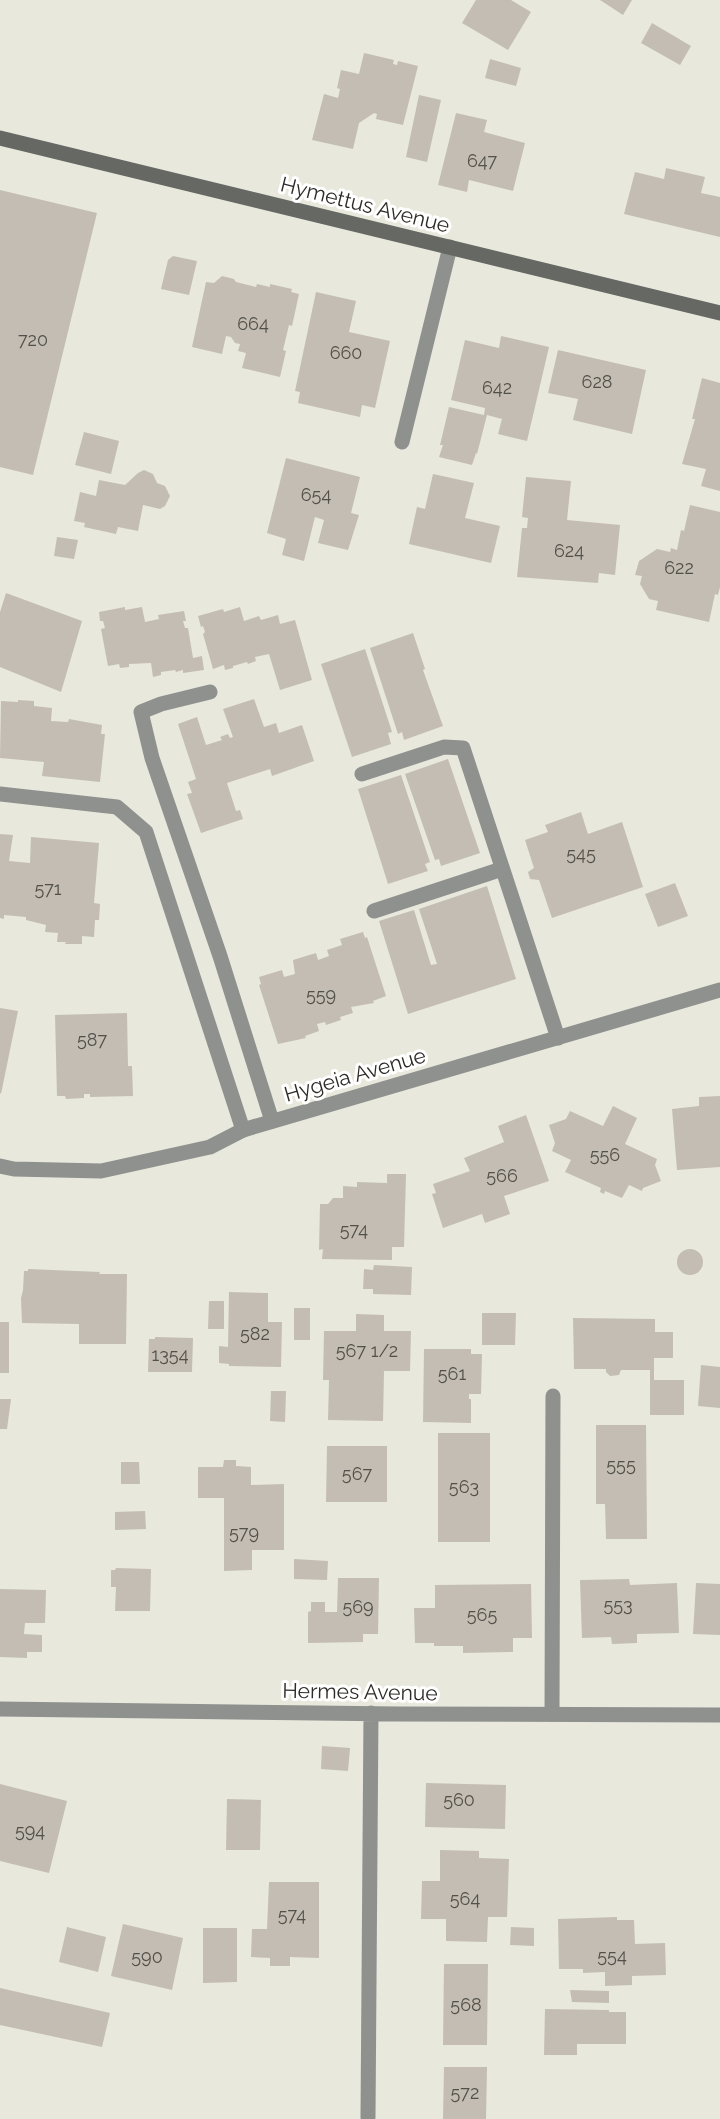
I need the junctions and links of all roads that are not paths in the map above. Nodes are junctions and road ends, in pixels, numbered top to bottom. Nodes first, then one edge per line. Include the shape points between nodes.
1 (0, 138) edge
2 (450, 247) junction
3 (720, 313) edge
4 (402, 442) dead end
5 (210, 692) dead end
6 (362, 774) dead end
7 (0, 794) edge
8 (502, 869) junction
9 (374, 911) dead end
10 (720, 990) edge
11 (558, 1038) junction
12 (272, 1121) junction
13 (243, 1130) junction
14 (0, 1166) edge
15 (553, 1396) dead end
16 (0, 1709) edge
17 (371, 1713) junction
18 (552, 1714) junction
19 (720, 1715) edge
20 (368, 2117) dead end

1 - 2 street, Hymettus Avenue
2 - 3 street, Hymettus Avenue
2 - 4 street
5 - 12 street via 141,712 152,758
6 - 8 street via 444,747 463,748
7 - 13 street via 117,807 146,832
8 - 9 street
8 - 11 street
10 - 11 street, Hygeia Avenue
11 - 12 street, Hygeia Avenue
12 - 13 street, Hygeia Avenue
13 - 14 street, Hygeia Avenue via 210,1147 101,1172
15 - 18 street
16 - 17 street, Hermes Avenue
17 - 18 street, Hermes Avenue
17 - 20 street
18 - 19 street, Hermes Avenue

